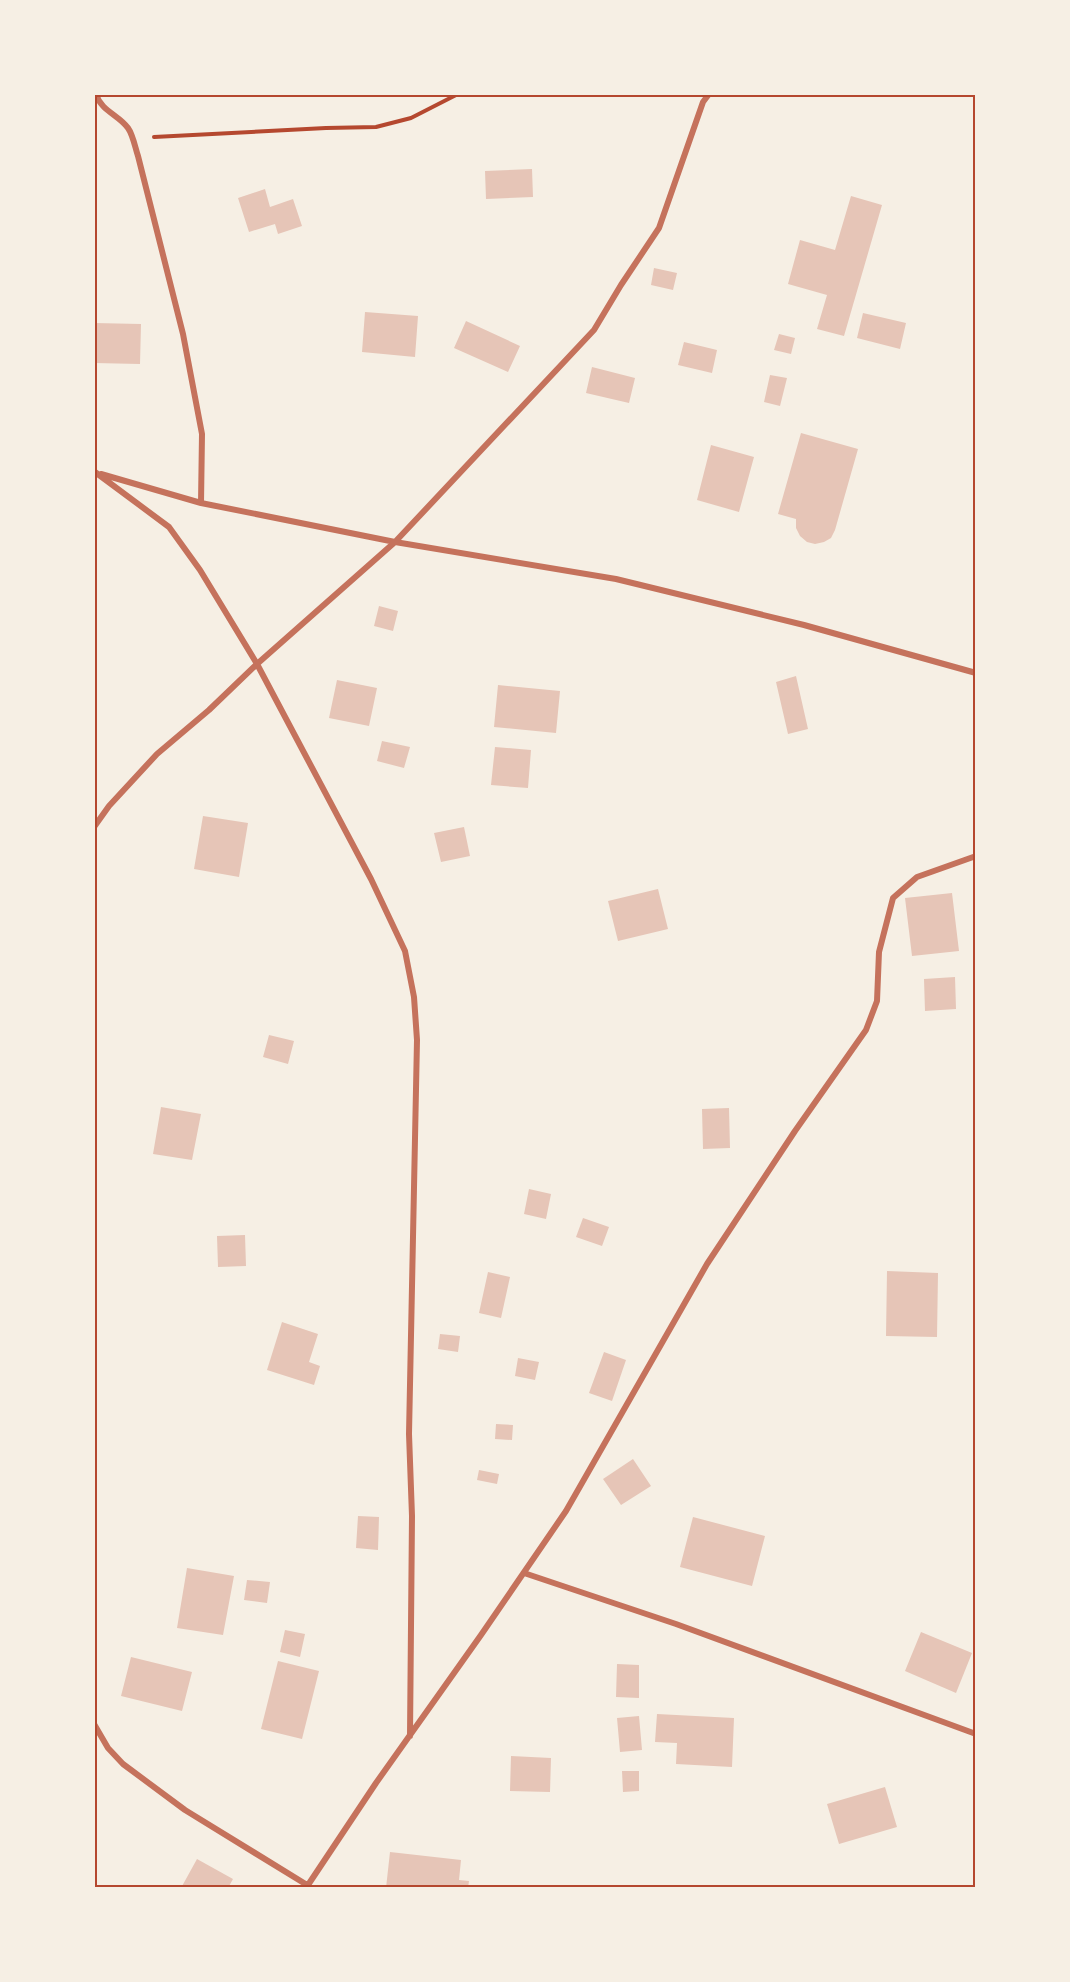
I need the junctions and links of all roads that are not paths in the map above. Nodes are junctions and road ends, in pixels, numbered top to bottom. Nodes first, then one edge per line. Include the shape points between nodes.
1 (96, 94) edge
2 (709, 94) edge
3 (95, 472) edge
4 (201, 503) junction
5 (394, 542) junction
6 (257, 664) junction
7 (975, 673) edge
8 (94, 827) edge
9 (975, 856) edge
10 (524, 1573) junction
11 (94, 1724) edge
12 (975, 1734) edge
13 (410, 1736) junction
14 (308, 1886) edge

1 - 4 street via 102,106 129,129 183,334 202,434
2 - 5 street via 659,228 594,330
3 - 4 street
3 - 6 street via 169,527
4 - 5 street
5 - 6 street
5 - 7 street via 616,579 804,625
6 - 8 street via 157,754
6 - 13 street via 405,951 414,997 417,1040 410,1434
9 - 10 street via 917,877 893,898 879,952 877,1002 866,1030 707,1264 566,1511
10 - 12 street via 676,1624
10 - 13 street
11 - 14 street via 123,1764 185,1810
13 - 14 street

